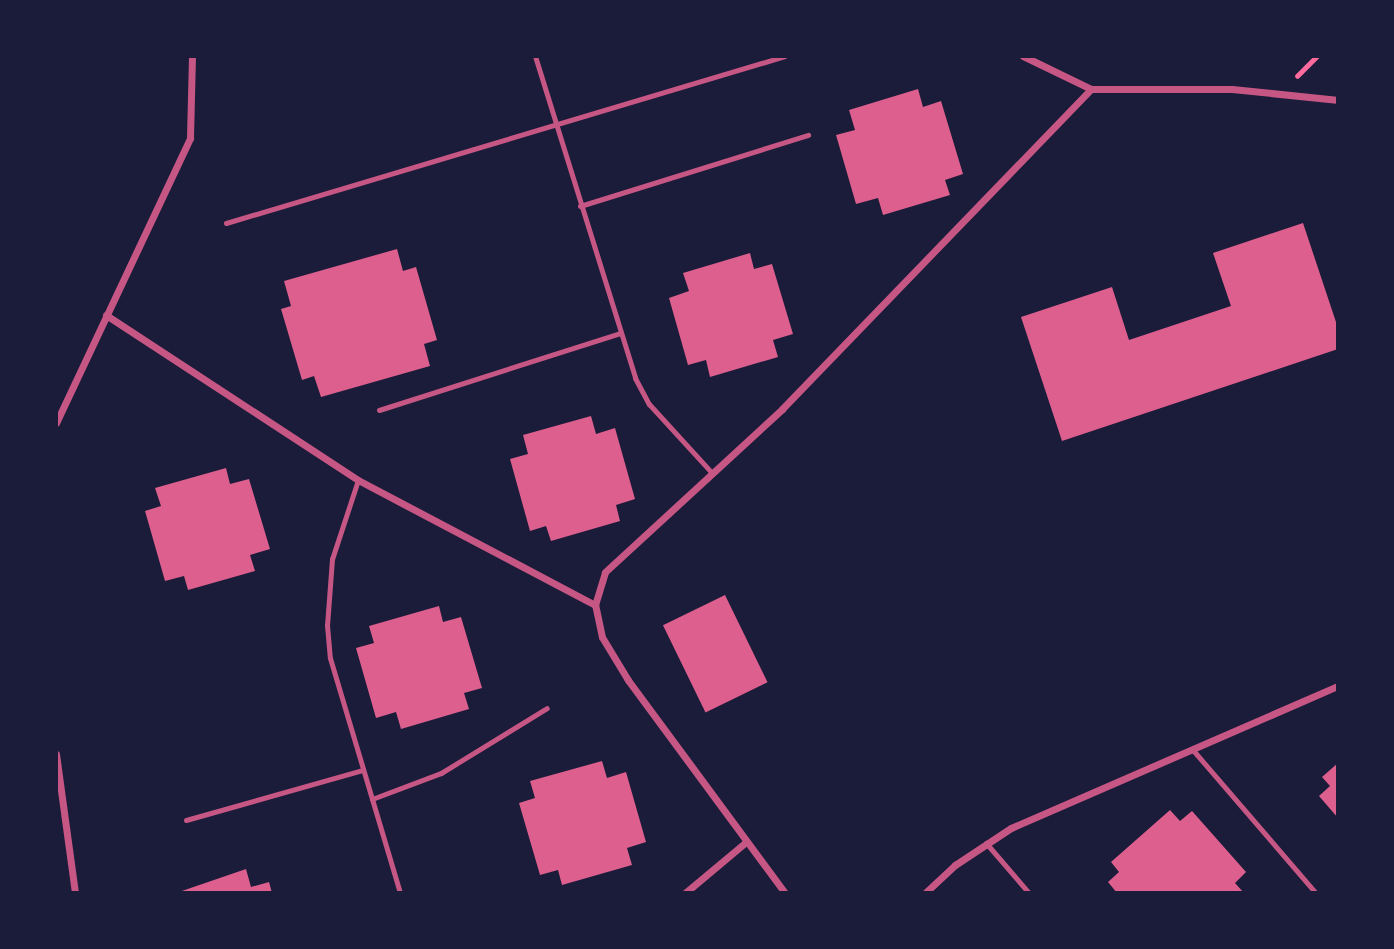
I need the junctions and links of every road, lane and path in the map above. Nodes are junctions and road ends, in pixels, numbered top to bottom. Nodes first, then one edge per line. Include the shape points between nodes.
1 (192, 56) edge
2 (535, 56) edge
3 (785, 56) edge
4 (1023, 56) edge
5 (1091, 89) junction
6 (1338, 100) edge
7 (554, 125) junction
8 (808, 135) dead end
9 (580, 206) junction
10 (226, 223) dead end
11 (106, 315) junction
12 (620, 334) junction
13 (379, 410) dead end
14 (56, 424) edge
15 (712, 473) junction
16 (358, 480) junction
17 (594, 604) junction
18 (1338, 685) edge
19 (547, 708) dead end
20 (1192, 749) junction
21 (56, 754) edge
22 (363, 770) junction
23 (372, 799) junction
24 (186, 820) dead end
25 (746, 842) junction
26 (986, 843) junction
27 (75, 893) edge
28 (400, 893) edge
29 (685, 893) edge
30 (785, 893) edge
31 (925, 893) edge
32 (1029, 893) edge
33 (1316, 893) edge

1 - 11 street via 190,138
2 - 7 lane
3 - 7 lane
4 - 5 street
5 - 6 street via 1232,89
5 - 15 street via 782,409
7 - 9 lane
7 - 10 lane
8 - 9 lane
9 - 12 lane
11 - 14 street
11 - 16 street
12 - 13 lane
12 - 15 lane via 649,404
15 - 17 street via 605,572
16 - 17 street
16 - 22 lane via 332,559 327,625 330,658
17 - 25 street via 602,637 628,680
18 - 20 street
19 - 23 lane via 441,773
20 - 26 street
20 - 33 lane
21 - 27 street
22 - 23 lane
22 - 24 lane
23 - 28 lane
25 - 29 street
25 - 30 street
26 - 31 street
26 - 32 lane

